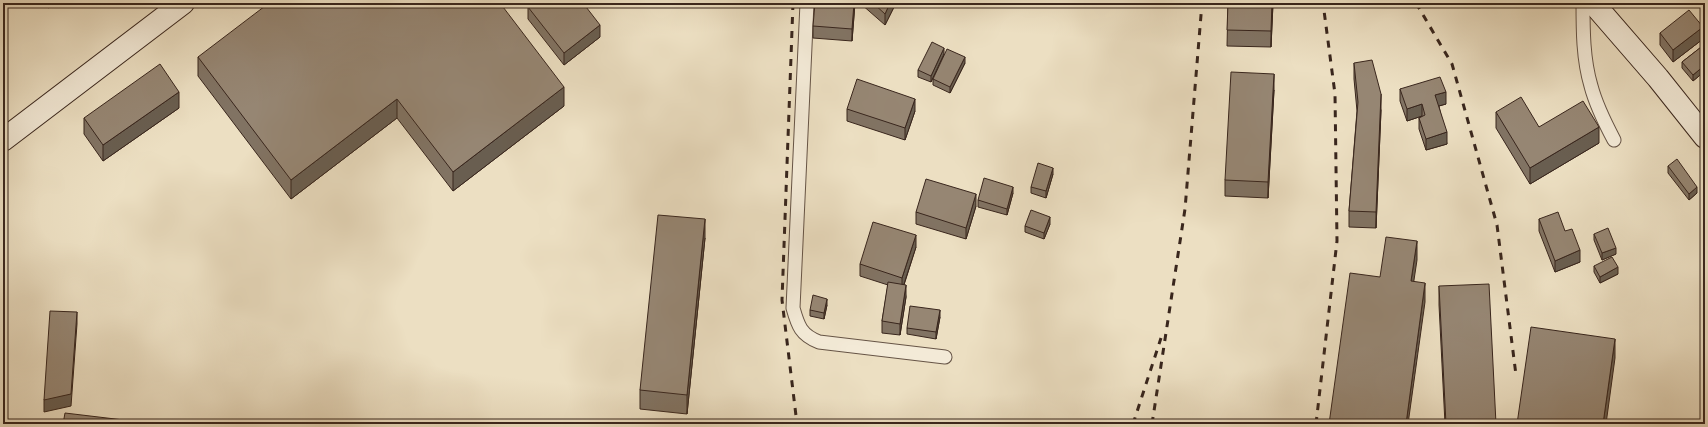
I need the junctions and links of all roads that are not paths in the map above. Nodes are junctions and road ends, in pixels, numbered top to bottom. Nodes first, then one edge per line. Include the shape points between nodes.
1 (183, 3) edge
2 (807, 3) edge
3 (1583, 3) edge
4 (1593, 3) edge
5 (1705, 137) edge
6 (3, 140) edge
7 (1614, 140) dead end
8 (945, 357) dead end

1 - 6 street
2 - 8 lane via 793,308 796,319 808,338 819,342
3 - 7 lane via 1584,42 1589,80
4 - 5 street

